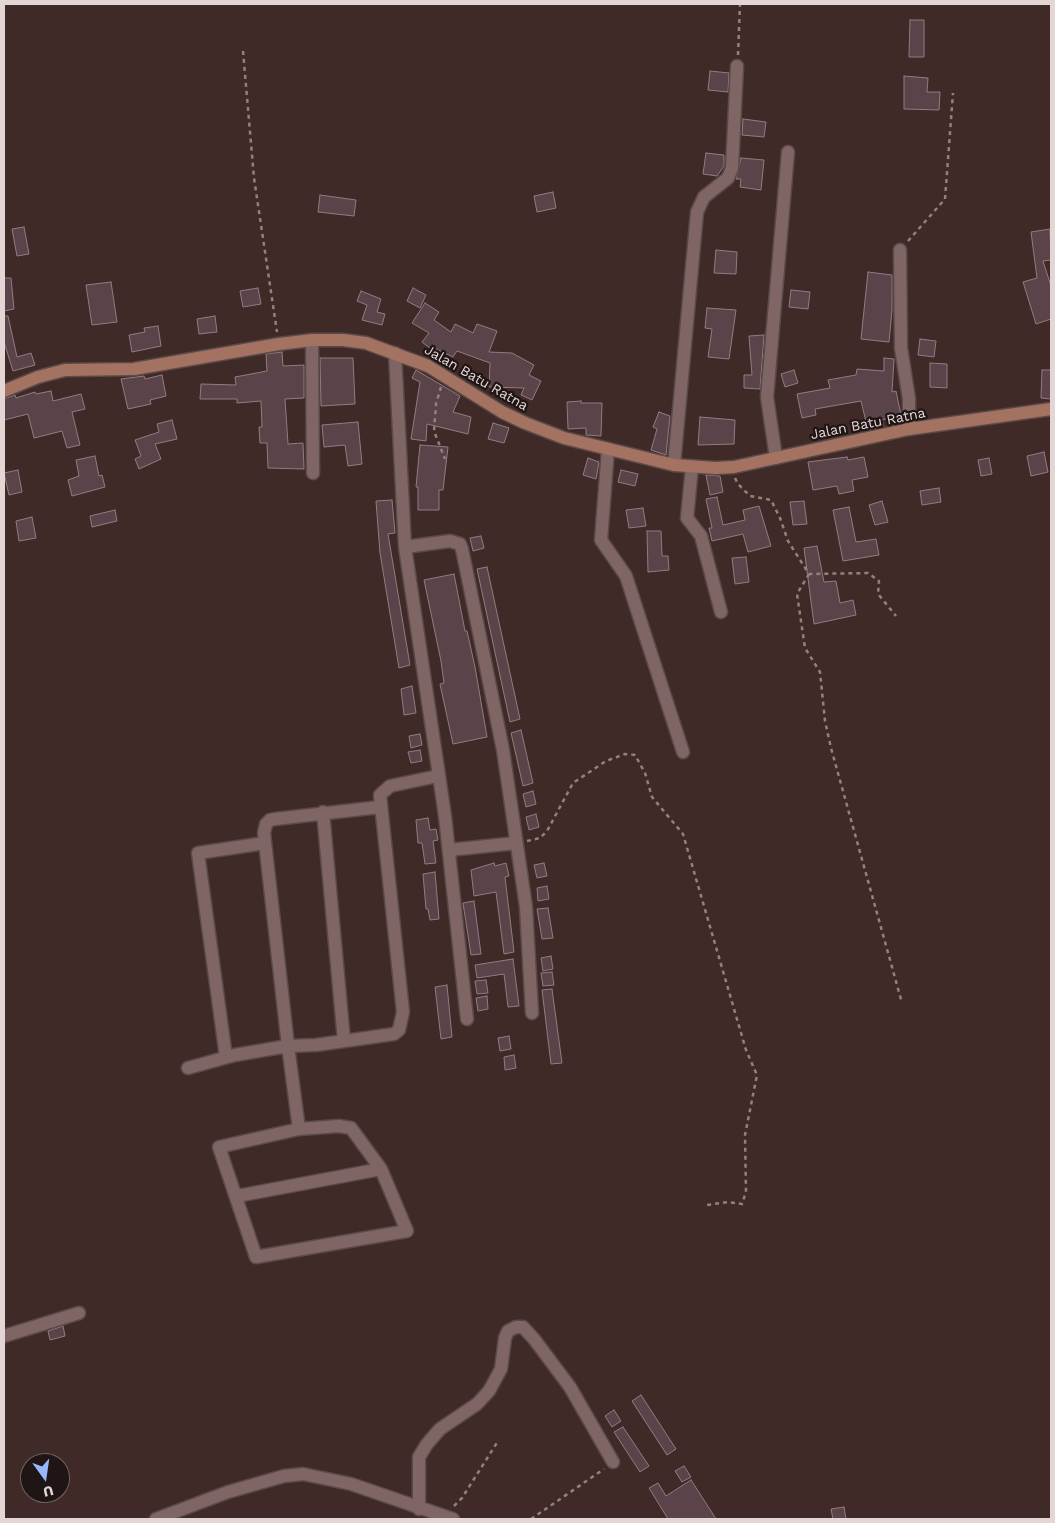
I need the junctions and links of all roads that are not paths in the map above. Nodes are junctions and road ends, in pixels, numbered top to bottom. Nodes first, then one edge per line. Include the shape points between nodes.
1 (737, 66) road end
2 (788, 152) dead end
3 (900, 250) road end
4 (312, 340) junction
5 (395, 353) junction
6 (4, 391) edge
7 (1051, 409) edge
8 (909, 429) junction
9 (608, 449) junction
10 (776, 458) junction
11 (674, 465) junction
12 (692, 467) junction
13 (313, 474) dead end
14 (405, 547) junction
15 (721, 612) dead end
16 (683, 752) dead end
17 (438, 776) junction
18 (380, 807) junction
19 (323, 812) junction
20 (265, 843) junction
21 (516, 843) junction
22 (449, 850) junction
23 (532, 1013) dead end
24 (467, 1018) dead end
25 (344, 1041) junction
26 (288, 1046) junction
27 (226, 1057) junction
28 (188, 1068) dead end
29 (299, 1129) junction
30 (381, 1169) junction
31 (237, 1196) junction
32 (79, 1312) dead end
33 (4, 1336) edge
34 (613, 1462) road end
35 (419, 1509) junction
36 (449, 1518) edge
37 (156, 1519) edge

1 - 11 street via 732,168 728,178 704,197 697,212
2 - 10 street via 767,396
3 - 8 street via 901,348
4 - 5 street, Jalan Batu Ratna via 366,343
4 - 6 street, Jalan Batu Ratna via 134,369 65,370
4 - 13 street
5 - 9 street, Jalan Batu Ratna via 428,366 525,424
5 - 14 street
7 - 8 street, Jalan Batu Ratna
8 - 10 street, Jalan Batu Ratna
9 - 11 street, Jalan Batu Ratna
9 - 16 street via 601,540 626,576
10 - 12 street, Jalan Batu Ratna via 734,467
11 - 12 street, Jalan Batu Ratna
12 - 15 street via 687,518 701,536
14 - 17 street
14 - 21 street via 450,541 460,544 462,549 502,750
17 - 18 street via 384,789 380,794
17 - 22 street
18 - 19 street
18 - 25 street via 402,1022 400,1030 394,1034
19 - 20 street via 270,820 264,833
19 - 25 street
20 - 26 street
20 - 27 street via 198,853
21 - 22 street
21 - 23 street via 526,907
22 - 24 street
25 - 26 street
26 - 27 street
26 - 29 street
27 - 28 street
29 - 30 street via 351,1128
29 - 31 street via 219,1147
30 - 31 street
30 - 31 street via 407,1231 256,1257
32 - 33 street
34 - 35 street via 570,1387 534,1339 523,1327 516,1327 508,1331 505,1338 500,1369 489,1391 477,1404 440,1429 419,1457
35 - 36 street
35 - 37 street via 351,1484 303,1474 228,1492

